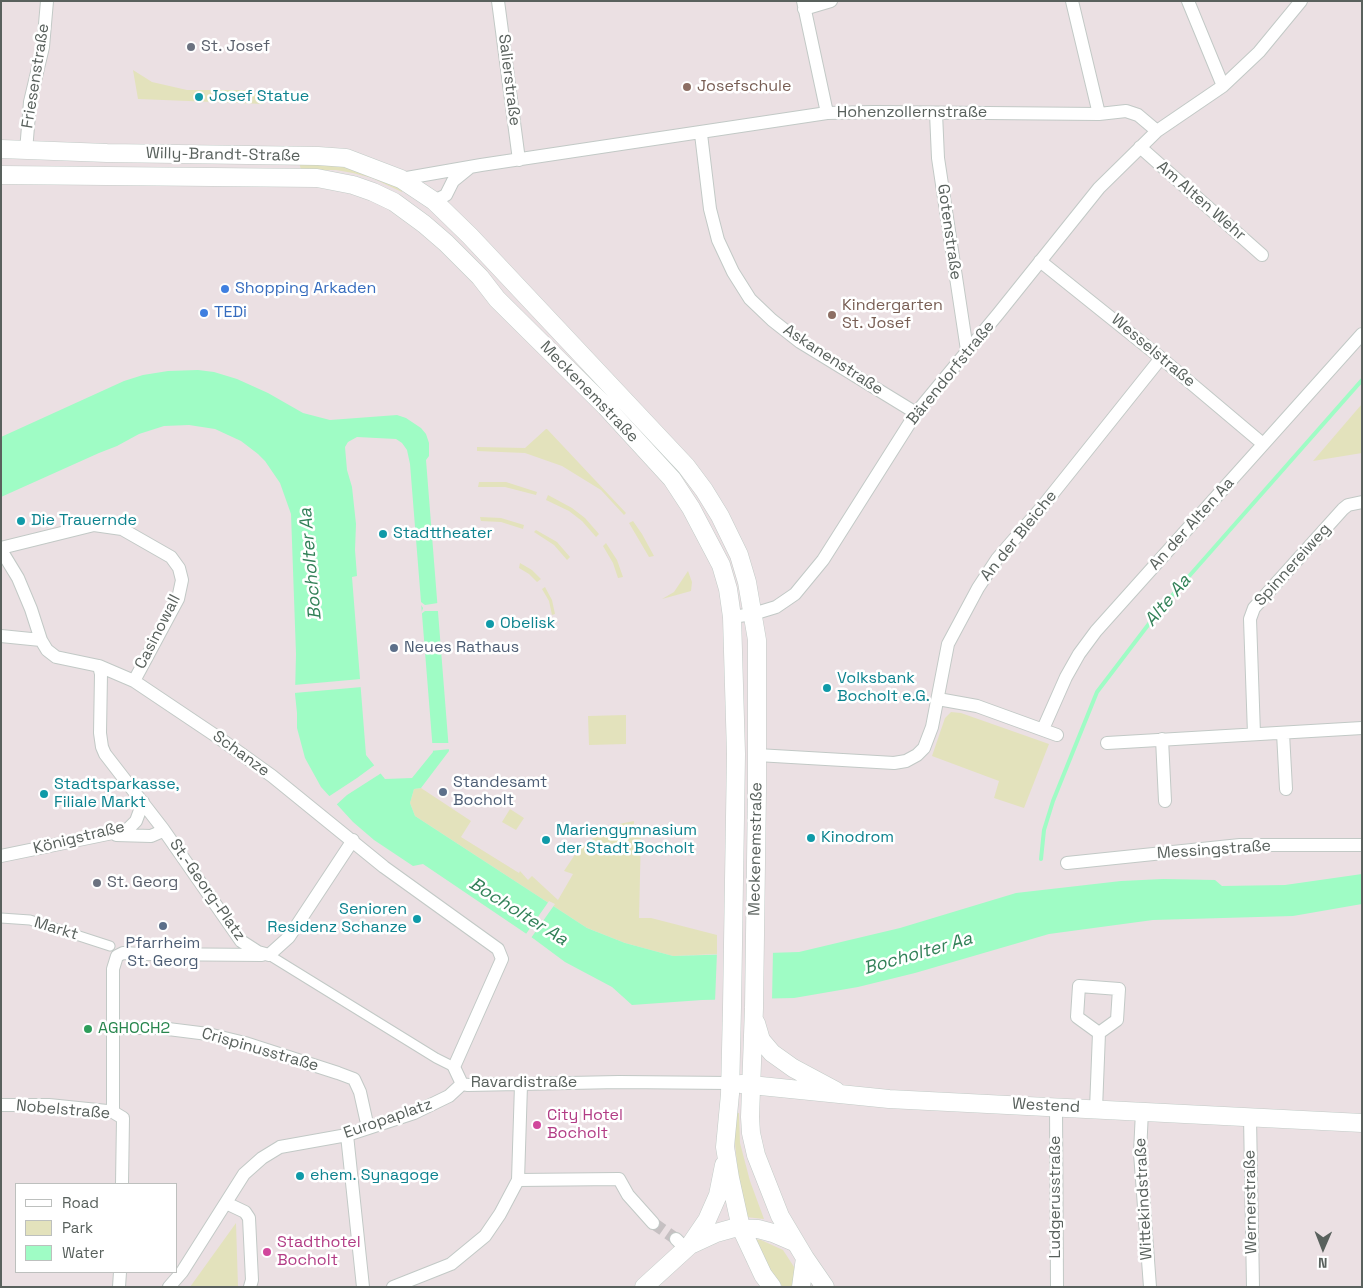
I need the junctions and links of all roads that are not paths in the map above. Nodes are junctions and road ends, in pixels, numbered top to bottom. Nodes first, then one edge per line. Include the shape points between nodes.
1 (47, 1) edge
2 (498, 1) edge
3 (831, 1) edge
4 (1072, 1) edge
5 (1188, 1) edge
6 (1300, 1) edge
7 (804, 5) edge
8 (1223, 86) junction
9 (827, 113) junction
10 (936, 113) junction
11 (1099, 114) junction
12 (1157, 131) junction
13 (701, 134) junction
14 (1140, 148) junction
15 (1, 149) edge
16 (26, 151) junction
17 (519, 160) junction
18 (469, 168) junction
19 (1, 175) edge
20 (401, 179) junction
21 (434, 201) junction
22 (394, 202) junction
23 (1262, 255) dead end
24 (1040, 261) junction
25 (1362, 334) edge
26 (967, 350) junction
27 (1161, 358) junction
28 (916, 413) junction
29 (1263, 444) junction
30 (1362, 502) edge
31 (1, 549) edge
32 (753, 614) junction
33 (732, 617) junction
34 (1, 636) edge
35 (41, 640) junction
36 (99, 666) junction
37 (134, 681) junction
38 (938, 699) junction
39 (1362, 728) edge
40 (1043, 729) junction
41 (1283, 732) junction
42 (1254, 734) junction
43 (1057, 736) dead end
44 (1162, 740) junction
45 (1107, 743) dead end
46 (757, 755) junction
47 (1286, 789) dead end
48 (1165, 801) dead end
49 (143, 802) junction
50 (164, 829) junction
51 (108, 834) junction
52 (352, 840) junction
53 (1362, 845) edge
54 (1, 856) edge
55 (1066, 862) dead end
56 (1, 918) edge
57 (110, 946) dead end
58 (269, 955) junction
59 (754, 1008) junction
60 (113, 1028) junction
61 (1099, 1034) dead end
62 (454, 1068) junction
63 (730, 1083) junction
64 (462, 1084) junction
65 (751, 1084) junction
66 (521, 1085) junction
67 (843, 1095) junction
68 (1, 1105) edge
69 (1056, 1106) junction
70 (1096, 1109) junction
71 (1142, 1111) junction
72 (118, 1115) junction
73 (1250, 1117) junction
74 (1362, 1123) edge
75 (368, 1128) junction
76 (347, 1135) junction
77 (725, 1147) junction
78 (518, 1180) junction
79 (122, 1183) edge
80 (226, 1203) junction
81 (654, 1223) tunnel mouth
82 (741, 1228) junction
83 (794, 1242) junction
84 (684, 1244) junction
85 (804, 1258) junction
86 (120, 1273) edge
87 (119, 1287) edge
88 (169, 1287) edge
89 (250, 1287) edge
90 (363, 1287) edge
91 (393, 1287) edge
92 (644, 1287) edge
93 (772, 1287) edge
94 (801, 1287) edge
95 (825, 1287) edge
96 (1057, 1287) edge
97 (1150, 1287) edge
98 (1253, 1287) edge

1 - 16 street, Friesenstraße via 43,47 30,102
2 - 17 street, Salierstraße
3 - 7 street
4 - 11 street
5 - 8 street
6 - 8 street via 1259,52
7 - 9 street
8 - 12 street
9 - 10 street, Hohenzollernstraße
9 - 13 street, Hohenzollernstraße
10 - 11 street, Hohenzollernstraße
10 - 26 street, Gotenstraße via 938,158
11 - 12 street, Hohenzollernstraße via 1126,111 1138,115
12 - 14 street, Bärendorfstraße
13 - 17 street, Hohenzollernstraße
13 - 28 street, Askanenstraße via 710,209 718,240 750,299 800,342
14 - 23 street, Am Alten Wehr
14 - 24 street, Bärendorfstraße via 1099,188
15 - 16 main road, Willy-Brandt-Straße
16 - 20 main road, Willy-Brandt-Straße via 346,158
17 - 18 street, Hohenzollernstraße
18 - 20 street, Hohenzollernstraße
18 - 21 street via 454,181 446,195
19 - 22 main road, Willy-Brandt-Straße via 317,178 353,185
20 - 21 main road, Willy-Brandt-Straße
21 - 22 main road
21 - 32 main road, Meckenemstraße via 686,466 729,533 740,561
22 - 33 main road, Meckenemstraße via 446,243 672,479 712,545 728,590
24 - 26 street, Bärendorfstraße
24 - 27 street, Wesselstraße
25 - 29 street, An der Alten Aa
26 - 28 street, Bärendorfstraße
27 - 29 street, Wesselstraße
27 - 38 street, An der Bleiche via 997,559 978,588 948,644
28 - 32 street, Bärendorfstraße via 823,560 795,594 776,606
29 - 40 street, An der Alten Aa via 1096,631 1066,677
30 - 42 street, Spinnereiweg via 1342,509 1254,608 1250,619
31 - 35 street, Schanze via 18,578
31 - 37 street, Casinowall via 94,525 122,529 171,557 182,580 178,599
32 - 33 street
32 - 46 main road, Meckenemstraße via 757,640
33 - 63 main road, Meckenemstraße via 736,736
34 - 35 street
35 - 36 street, Schanze via 56,657
36 - 37 street, Schanze
36 - 49 street, St.-Georg-Platz via 102,747
37 - 52 street, Schanze via 272,776
38 - 40 street via 977,706
38 - 46 street, An der Bleiche via 924,748 911,760 902,763
39 - 41 street
40 - 43 street
41 - 42 street
41 - 47 street
42 - 44 street
44 - 45 street
44 - 48 street
46 - 59 main road, Meckenemstraße
49 - 50 street, St.-Georg-Platz
49 - 51 street, Königstraße via 136,821 127,830
50 - 51 street via 151,836
50 - 58 street, St.-Georg-Platz via 242,941
51 - 54 street, Königstraße
52 - 58 street via 289,937
52 - 62 street, Schanze via 498,948 502,959
53 - 55 street, Messingstraße via 1240,845
56 - 57 street, Markt via 30,920
58 - 60 street, St.-Georg-Platz via 123,952 117,956 113,969
58 - 62 street, Ravardistraße
59 - 65 main road, Meckenemstraße
59 - 67 main road via 761,1040 772,1053
60 - 72 street
60 - 75 street, Crispinusstraße via 160,1028 208,1034 354,1079
61 - 70 street
62 - 64 street, Ravardistraße
63 - 65 main road, Westend
63 - 66 street, Ravardistraße
63 - 77 main road, Meckenemstraße
64 - 66 street, Ravardistraße
64 - 75 street, Europaplatz via 449,1096 414,1113
65 - 67 main road, Westend
65 - 83 main road, Meckenemstraße via 751,1133 756,1155
66 - 78 street
67 - 69 main road, Westend
68 - 72 street, Nobelstraße via 49,1105
69 - 70 main road, Westend
69 - 96 street, Ludgerusstraße
70 - 71 main road, Westend
71 - 73 main road, Westend
71 - 97 street, Wittekindstraße via 1140,1154
72 - 79 street
73 - 74 main road, Westend
73 - 98 street, Wernerstraße
75 - 76 street, Europaplatz
76 - 80 street, Europaplatz via 280,1147 244,1174
76 - 90 street
77 - 82 main road
77 - 84 main road via 718,1195 707,1220
78 - 81 street via 619,1179 628,1195
78 - 91 street via 485,1236 464,1255 451,1264
80 - 88 street, Europaplatz
80 - 89 street via 245,1212 249,1218
82 - 83 main road via 758,1229
82 - 84 main road
82 - 93 main road
83 - 85 main road, Meckenemstraße
84 - 92 main road
85 - 94 main road
85 - 95 main road, Meckenemstraße
86 - 87 street

